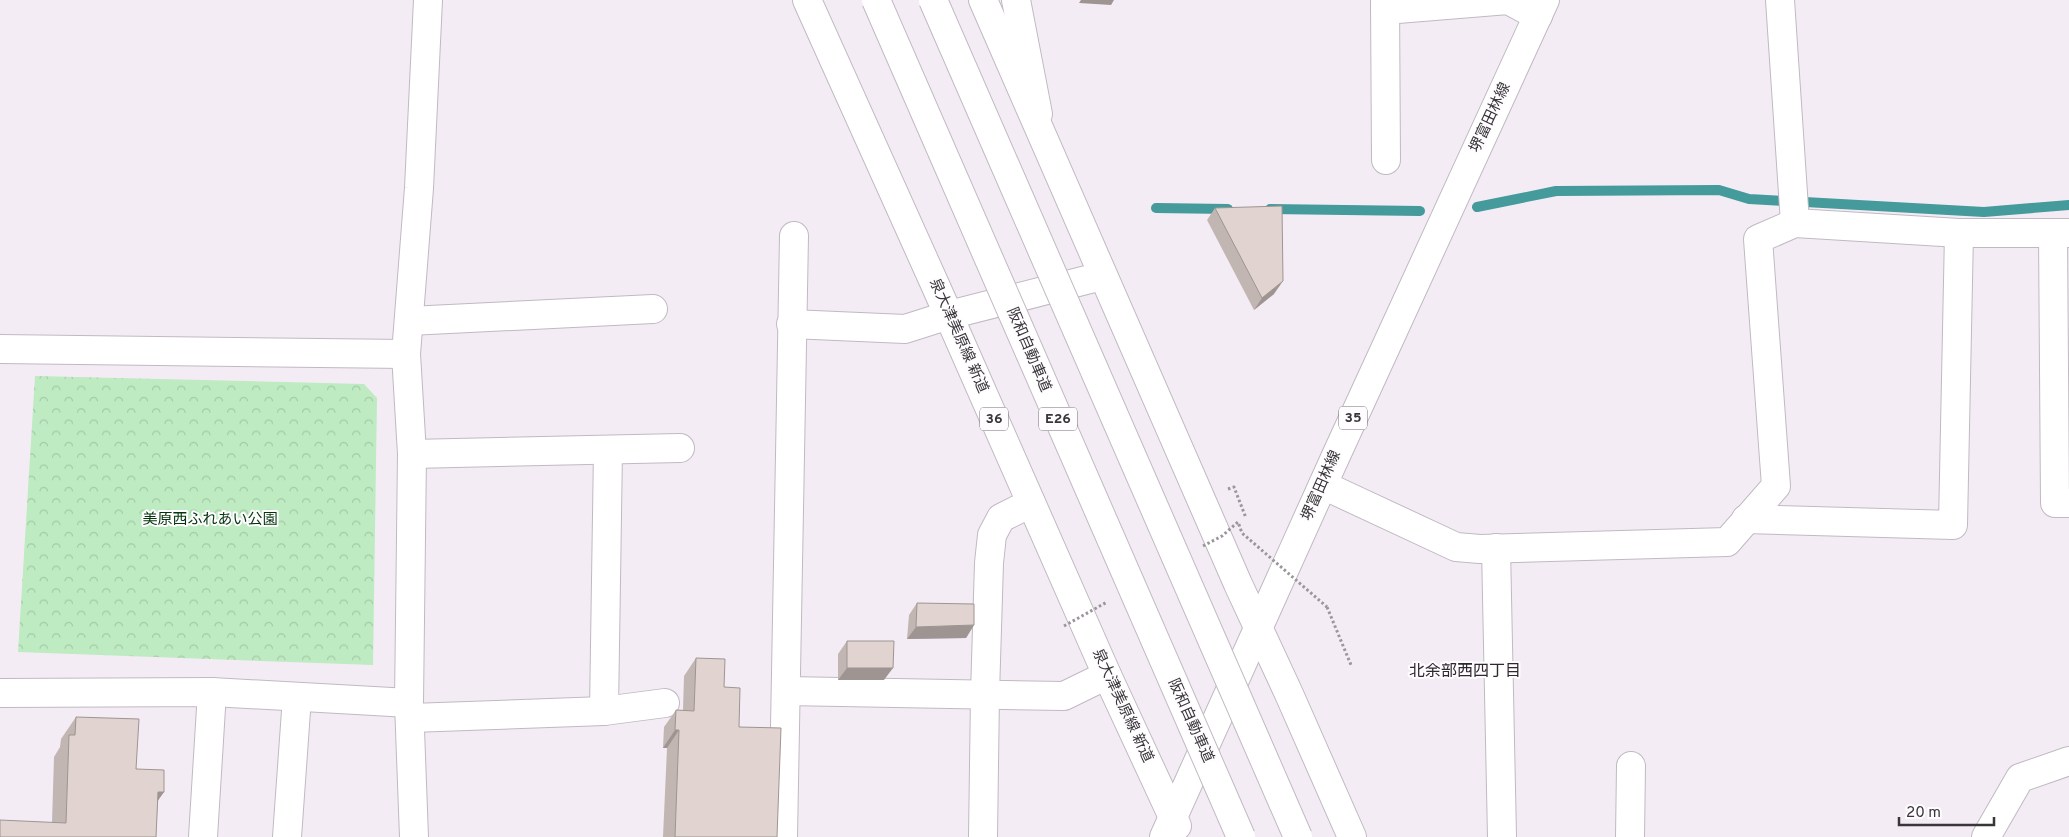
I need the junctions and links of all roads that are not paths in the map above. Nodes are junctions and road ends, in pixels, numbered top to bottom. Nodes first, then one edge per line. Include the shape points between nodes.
1 (428, 0) edge
2 (792, 0) edge
3 (807, 0) edge
4 (876, 0) edge
5 (933, 0) edge
6 (984, 0) edge
7 (1016, 0) edge
8 (1780, 0) edge
9 (1385, 5) edge
10 (1541, 8) edge
11 (829, 48) junction
12 (1042, 136) junction
13 (1386, 160) dead end
14 (1795, 224) junction
15 (1959, 232) junction
16 (2061, 233) edge
17 (794, 236) dead end
18 (1102, 276) junction
19 (653, 309) dead end
20 (949, 315) junction
21 (409, 321) junction
22 (791, 324) junction
23 (0, 349) edge
24 (406, 354) junction
25 (680, 448) dead end
26 (608, 450) junction
27 (412, 454) junction
28 (1323, 484) junction
29 (1031, 503) junction
30 (2069, 503) edge
31 (1746, 519) junction
32 (1496, 548) junction
33 (1259, 630) junction
34 (1107, 675) junction
35 (0, 692) edge
36 (212, 692) junction
37 (786, 692) junction
38 (985, 694) junction
39 (297, 697) junction
40 (665, 704) dead end
41 (410, 710) junction
42 (604, 711) junction
43 (2069, 761) edge
44 (1631, 766) dead end
45 (1173, 830) edge
46 (417, 836) edge
47 (202, 837) edge
48 (287, 837) edge
49 (783, 837) edge
50 (983, 837) edge
51 (1241, 837) edge
52 (1298, 837) edge
53 (1352, 837) edge
54 (1502, 837) edge
55 (1630, 837) edge
56 (1986, 837) edge

1 - 21 main road
2 - 11 main road
3 - 11 main road, 泉大津美原線 新道 / 36
4 - 51 main road, 阪和自動車道 / E26, bridge
5 - 52 main road, bridge
6 - 12 main road
7 - 12 main road
8 - 14 main road
9 - 10 main road via 1508,0
9 - 13 main road
10 - 28 main road, 堺富田林線 / 35
11 - 20 main road, 泉大津美原線 新道 / 36
12 - 18 main road
14 - 15 main road
14 - 31 main road via 1758,240 1776,486
15 - 16 main road
15 - 31 main road via 1953,524
16 - 30 main road via 2055,503
17 - 22 main road
18 - 20 main road
18 - 33 main road
19 - 21 main road
20 - 22 main road via 905,329
20 - 29 main road, 泉大津美原線 新道 / 36
21 - 24 main road
22 - 37 main road
23 - 24 main road
24 - 27 main road
25 - 26 main road
26 - 27 main road
26 - 42 main road
27 - 41 main road
28 - 32 main road via 1456,547
28 - 33 main road, 堺富田林線 / 35
29 - 34 main road, 泉大津美原線 新道 / 36
29 - 38 main road via 1001,518 992,535
31 - 32 main road via 1727,542
32 - 54 main road
33 - 45 main road, 堺富田林線 / 35
33 - 53 main road
34 - 38 main road via 1064,696
34 - 45 main road, 泉大津美原線 新道 / 36
35 - 36 main road
36 - 39 main road
36 - 47 main road
37 - 38 main road
37 - 49 main road
38 - 50 main road
39 - 41 main road
39 - 48 main road
40 - 42 main road
41 - 42 main road
41 - 46 main road
43 - 56 main road via 2020,778
44 - 55 main road

